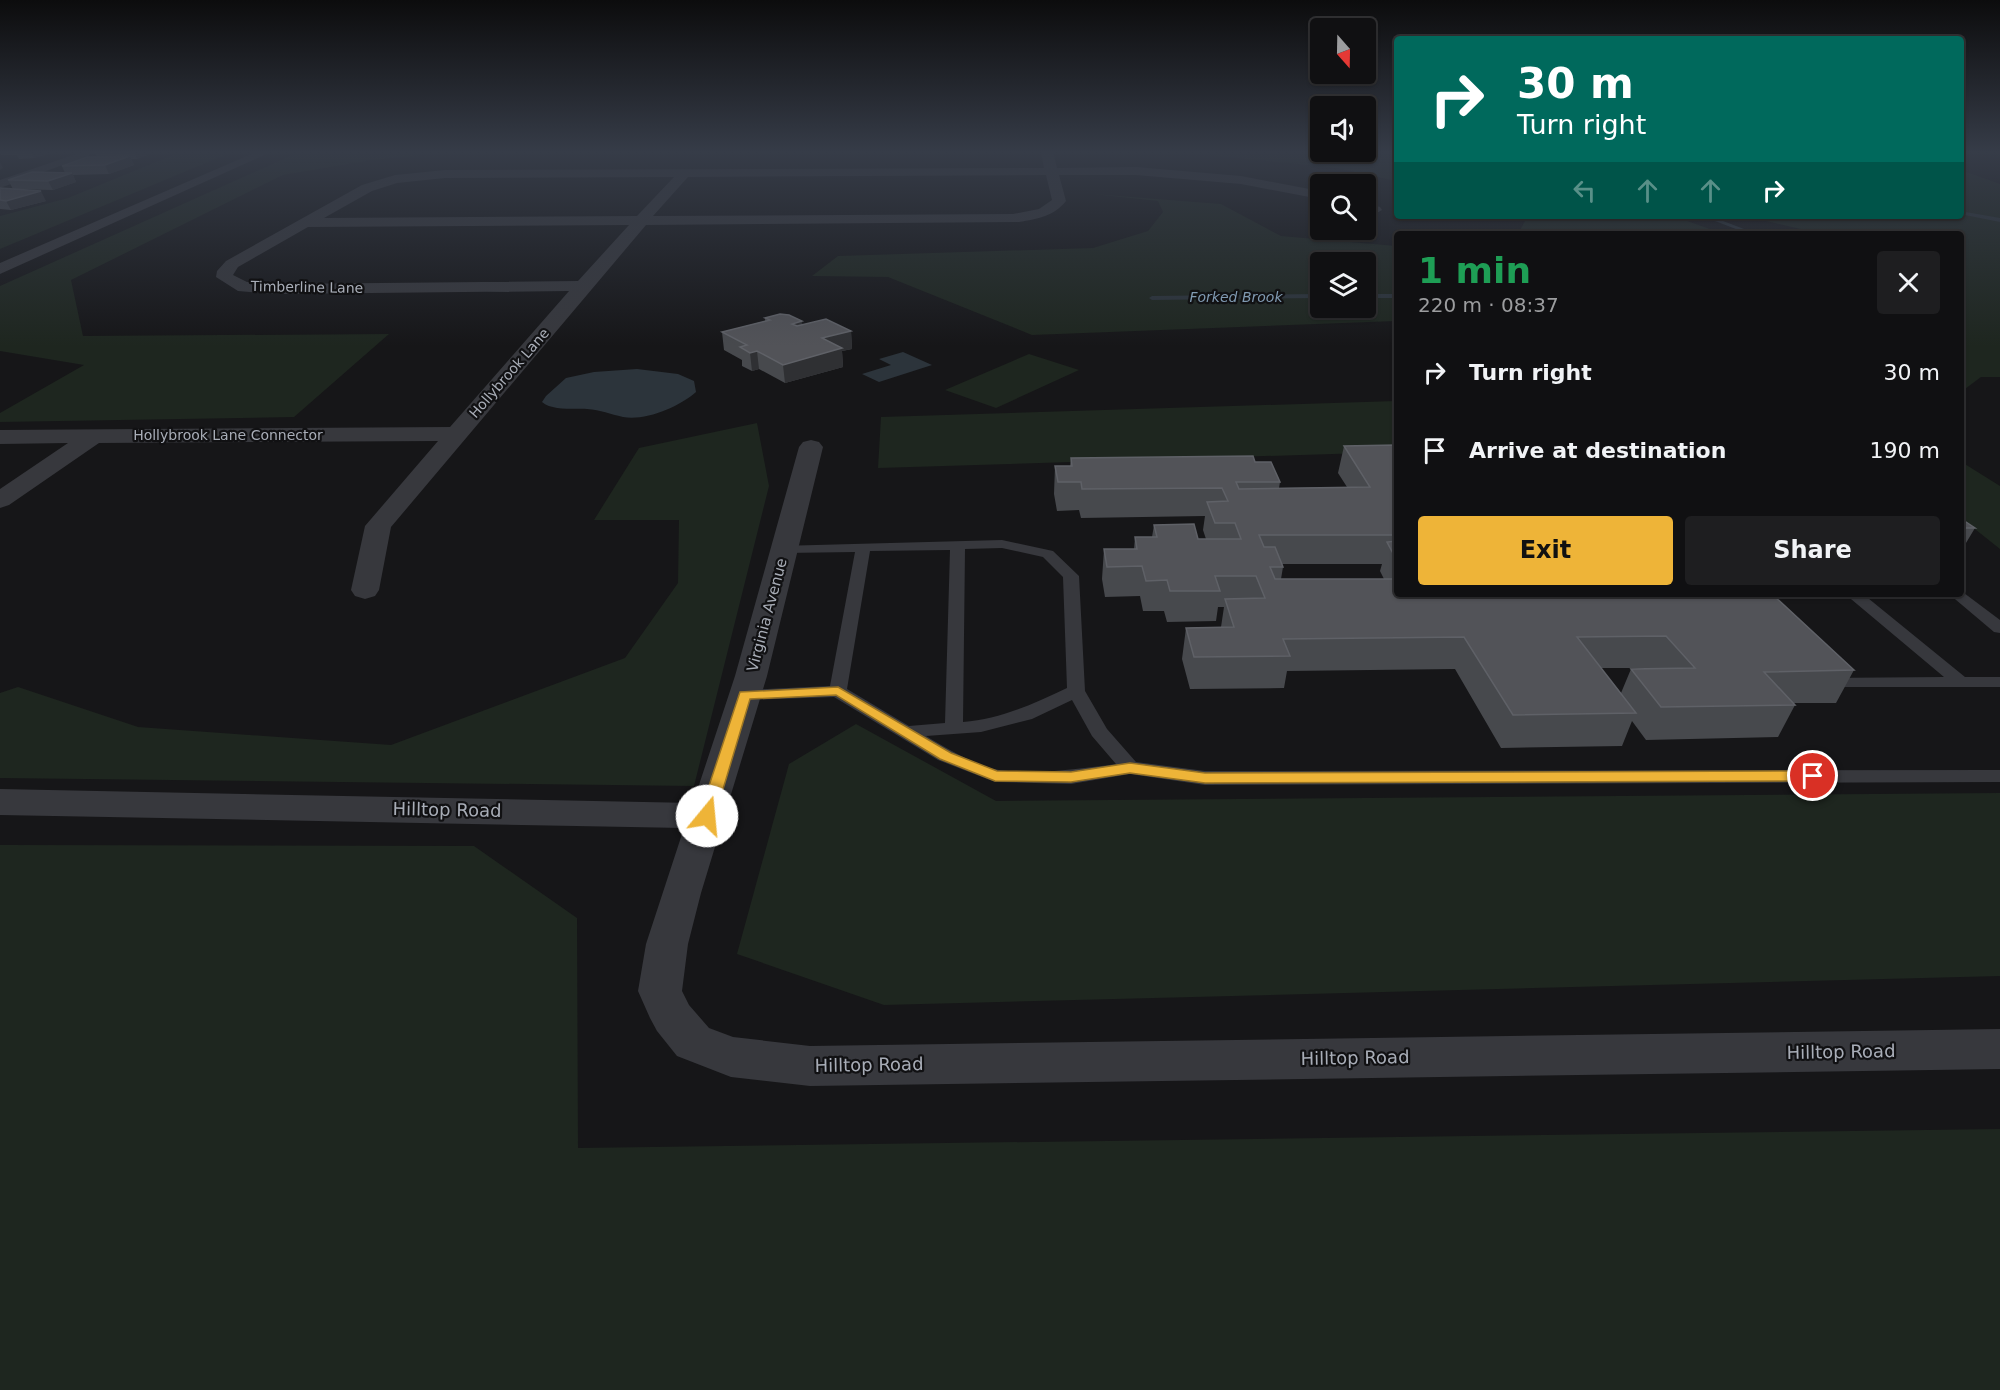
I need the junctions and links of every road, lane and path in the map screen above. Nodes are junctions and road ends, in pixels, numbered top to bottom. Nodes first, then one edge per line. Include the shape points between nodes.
1 (118, 217) edge
2 (315, 217) edge
3 (646, 217) edge
4 (1016, 217) edge
5 (642, 221) junction
6 (304, 223) junction
7 (0, 269) edge
8 (583, 286) junction
9 (457, 434) junction
10 (93, 436) junction
11 (0, 437) edge
12 (811, 447) dead end
13 (0, 500) edge
14 (958, 545) junction
15 (863, 547) junction
16 (784, 549) junction
17 (365, 590) dead end
18 (1857, 597) edge
19 (1961, 597) edge
20 (2000, 628) edge
21 (1962, 682) junction
22 (2000, 682) edge
23 (1822, 683) edge
24 (838, 691) junction
25 (1076, 691) junction
26 (745, 695) junction
27 (954, 728) junction
28 (906, 732) junction
29 (1130, 768) junction
30 (2000, 776) edge
31 (0, 802) edge
32 (707, 816) junction
33 (2000, 1049) edge

1 - 7 street
2 - 6 street, Timberline Lane
3 - 5 street, Hollybrook Lane
4 - 5 street
5 - 6 street
5 - 8 street, Hollybrook Lane
6 - 8 street, Timberline Lane via 232,264 224,277 244,287 277,289
8 - 9 street, Hollybrook Lane
9 - 10 street, Hollybrook Lane Connector
9 - 17 street, Hollybrook Lane via 378,526
10 - 11 street, Hollybrook Lane Connector
10 - 13 street
12 - 16 street, Virginia Avenue
14 - 15 lane
14 - 25 lane via 1002,544 1048,554 1071,576
14 - 27 lane
15 - 16 lane
15 - 24 lane
16 - 26 street, Virginia Avenue
18 - 21 lane
19 - 20 lane
21 - 22 lane
21 - 23 lane
24 - 26 lane
24 - 28 lane
25 - 27 lane via 1025,715
25 - 29 lane via 1099,732
26 - 32 street, Virginia Avenue
27 - 28 lane
28 - 29 lane via 945,756 995,776 1071,777
29 - 30 lane via 1205,778
31 - 32 street, Hilltop Road
32 - 33 street, Hilltop Road via 678,903 660,991 673,1018 693,1041 731,1057 810,1066

